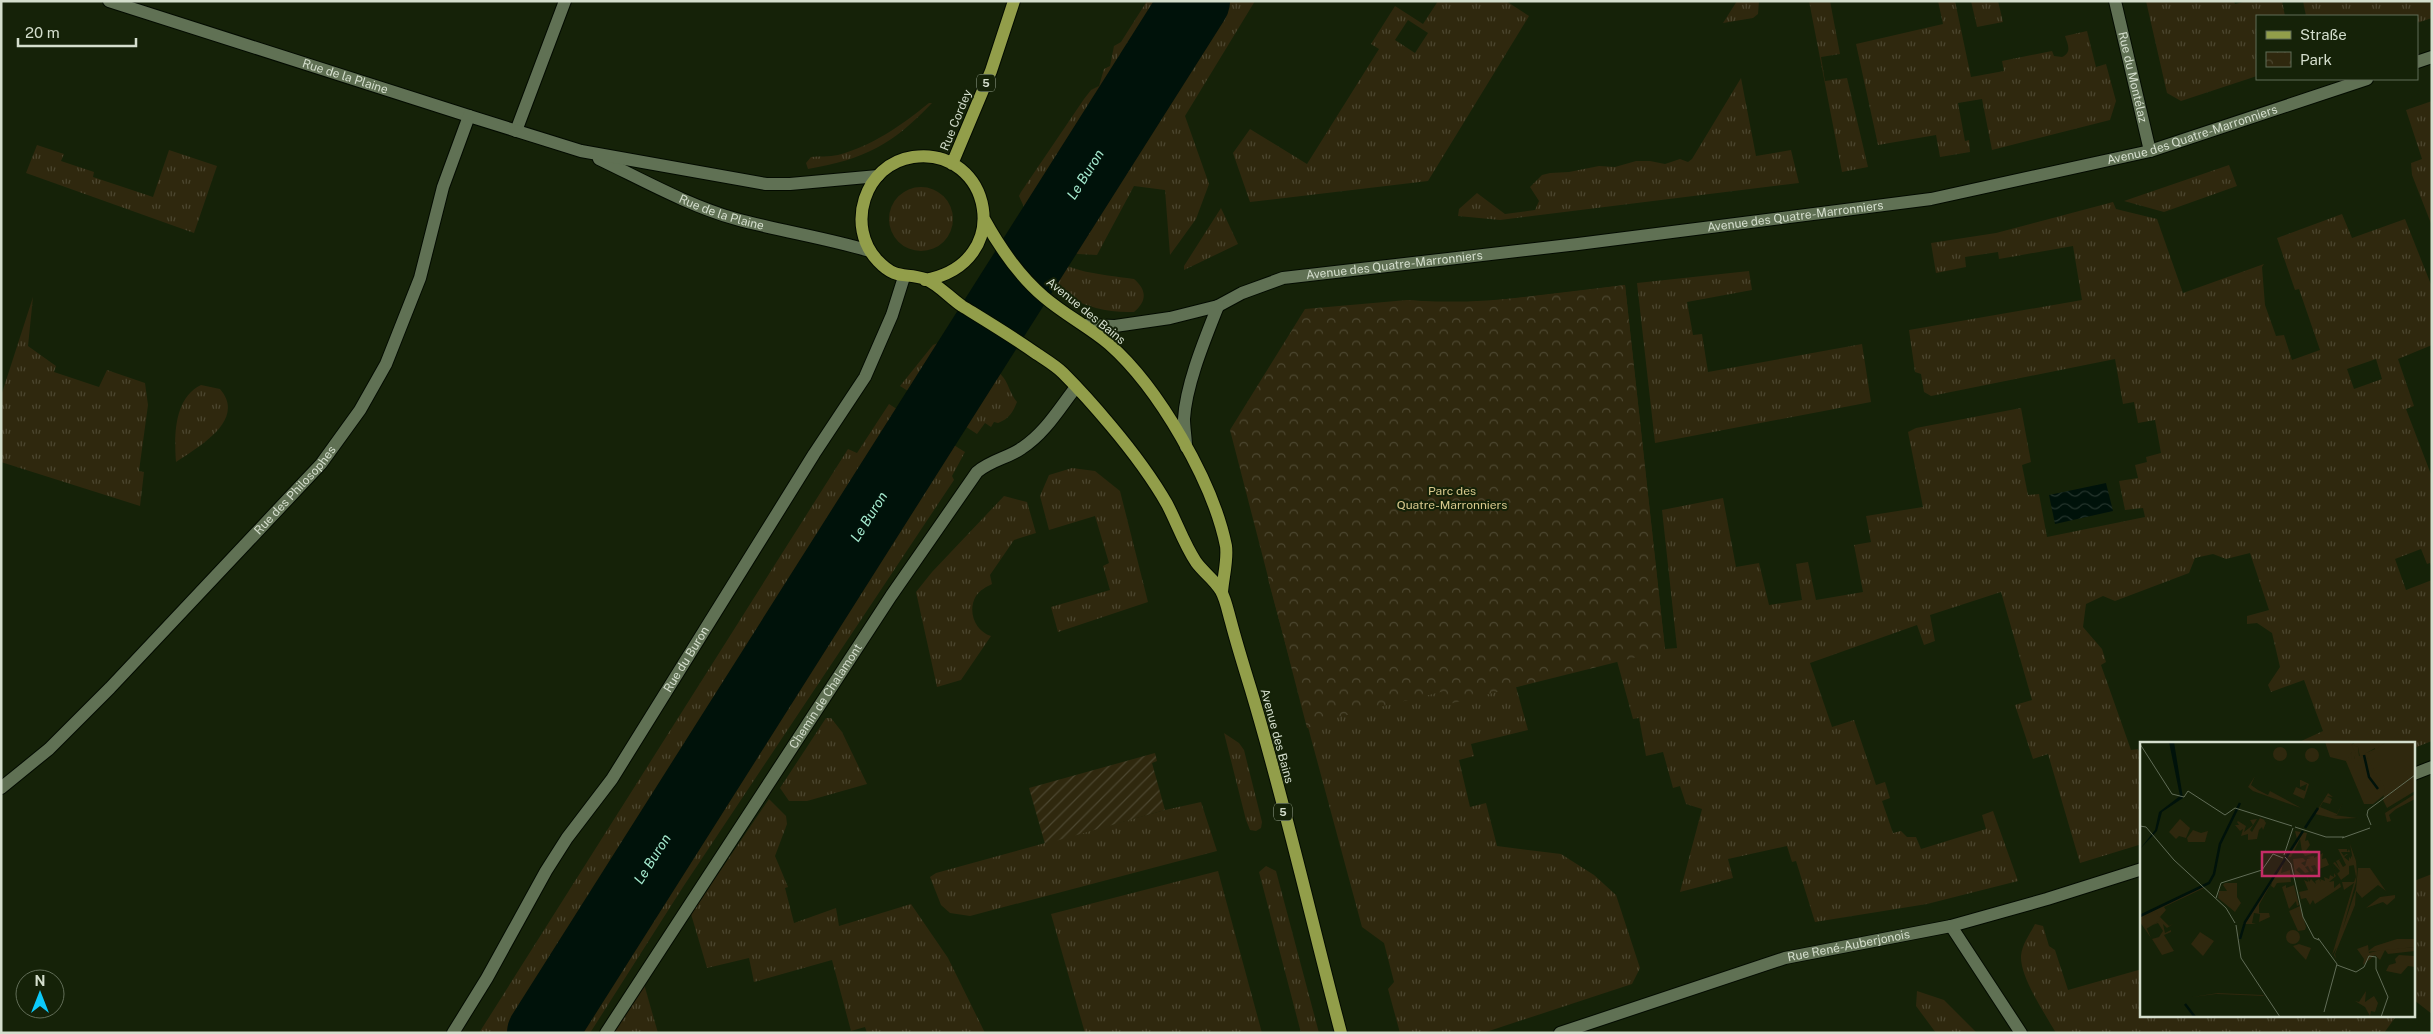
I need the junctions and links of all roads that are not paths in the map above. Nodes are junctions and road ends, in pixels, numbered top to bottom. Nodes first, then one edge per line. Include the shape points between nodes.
1 (109, 1) edge
2 (565, 1) edge
3 (1014, 1) edge
4 (2115, 1) edge
5 (2432, 57) edge
6 (2418, 62) edge
7 (2364, 80) edge
8 (469, 116) junction
9 (516, 131) junction
10 (581, 151) junction
11 (2150, 151) junction
12 (952, 164) junction
13 (878, 176) junction
14 (984, 220) junction
15 (870, 252) junction
16 (904, 277) junction
17 (925, 280) junction
18 (1218, 306) junction
19 (1085, 325) junction
20 (1076, 387) junction
21 (1186, 447) junction
22 (1222, 592) junction
23 (2432, 767) edge
24 (2416, 773) edge
25 (1, 788) edge
26 (2140, 870) edge
27 (1951, 926) junction
28 (453, 1033) edge
29 (606, 1033) edge
30 (1340, 1033) edge
31 (1560, 1033) edge
32 (2021, 1033) edge

1 - 8 street, Rue de la Plaine
2 - 9 street
3 - 12 main road, Rue Cordey / 5 via 991,70
4 - 11 street, Rue du Montélaz
5 - 6 street
7 - 11 street, Avenue des Quatre-Marronniers
8 - 9 street, Rue de la Plaine
8 - 25 street, Rue des Philosophes via 443,188 420,278 386,364 360,410 320,464 110,688 50,749
9 - 10 street, Rue de la Plaine
10 - 13 street, Rue de la Plaine via 766,184
10 - 15 street, Rue de la Plaine via 704,208
11 - 18 street, Avenue des Quatre-Marronniers via 1930,199 1283,278
12 - 13 main road via 933,157 913,157 894,163
12 - 14 main road via 966,174 976,188
13 - 15 main road via 866,193 861,212 862,232
14 - 17 main road via 981,238 973,254 960,267 943,276
14 - 19 main road, Avenue des Bains / 5 via 1020,273 1044,297
15 - 16 main road via 891,272
16 - 17 main road
16 - 28 street, Rue du Buron via 889,323 865,377 612,779 546,871
17 - 20 main road, Avenue des Bains / 5 via 1003,329 1062,372
18 - 19 street, Avenue des Quatre-Marronniers via 1145,323
18 - 21 street via 1200,351 1186,405
19 - 21 main road, Avenue des Bains / 5 via 1141,379
20 - 22 main road, Avenue des Bains / 5 via 1140,460 1196,561
20 - 29 street, Chemin de Chalamont via 1042,432 1020,449 986,464 978,472 891,596
21 - 22 main road, Avenue des Bains / 5 via 1211,498 1226,548
22 - 30 main road, Avenue des Bains / 5 via 1260,720
23 - 24 street
26 - 27 street, Rue René-Auberjonois
27 - 31 street, Rue René-Auberjonois via 1785,958
27 - 32 street

